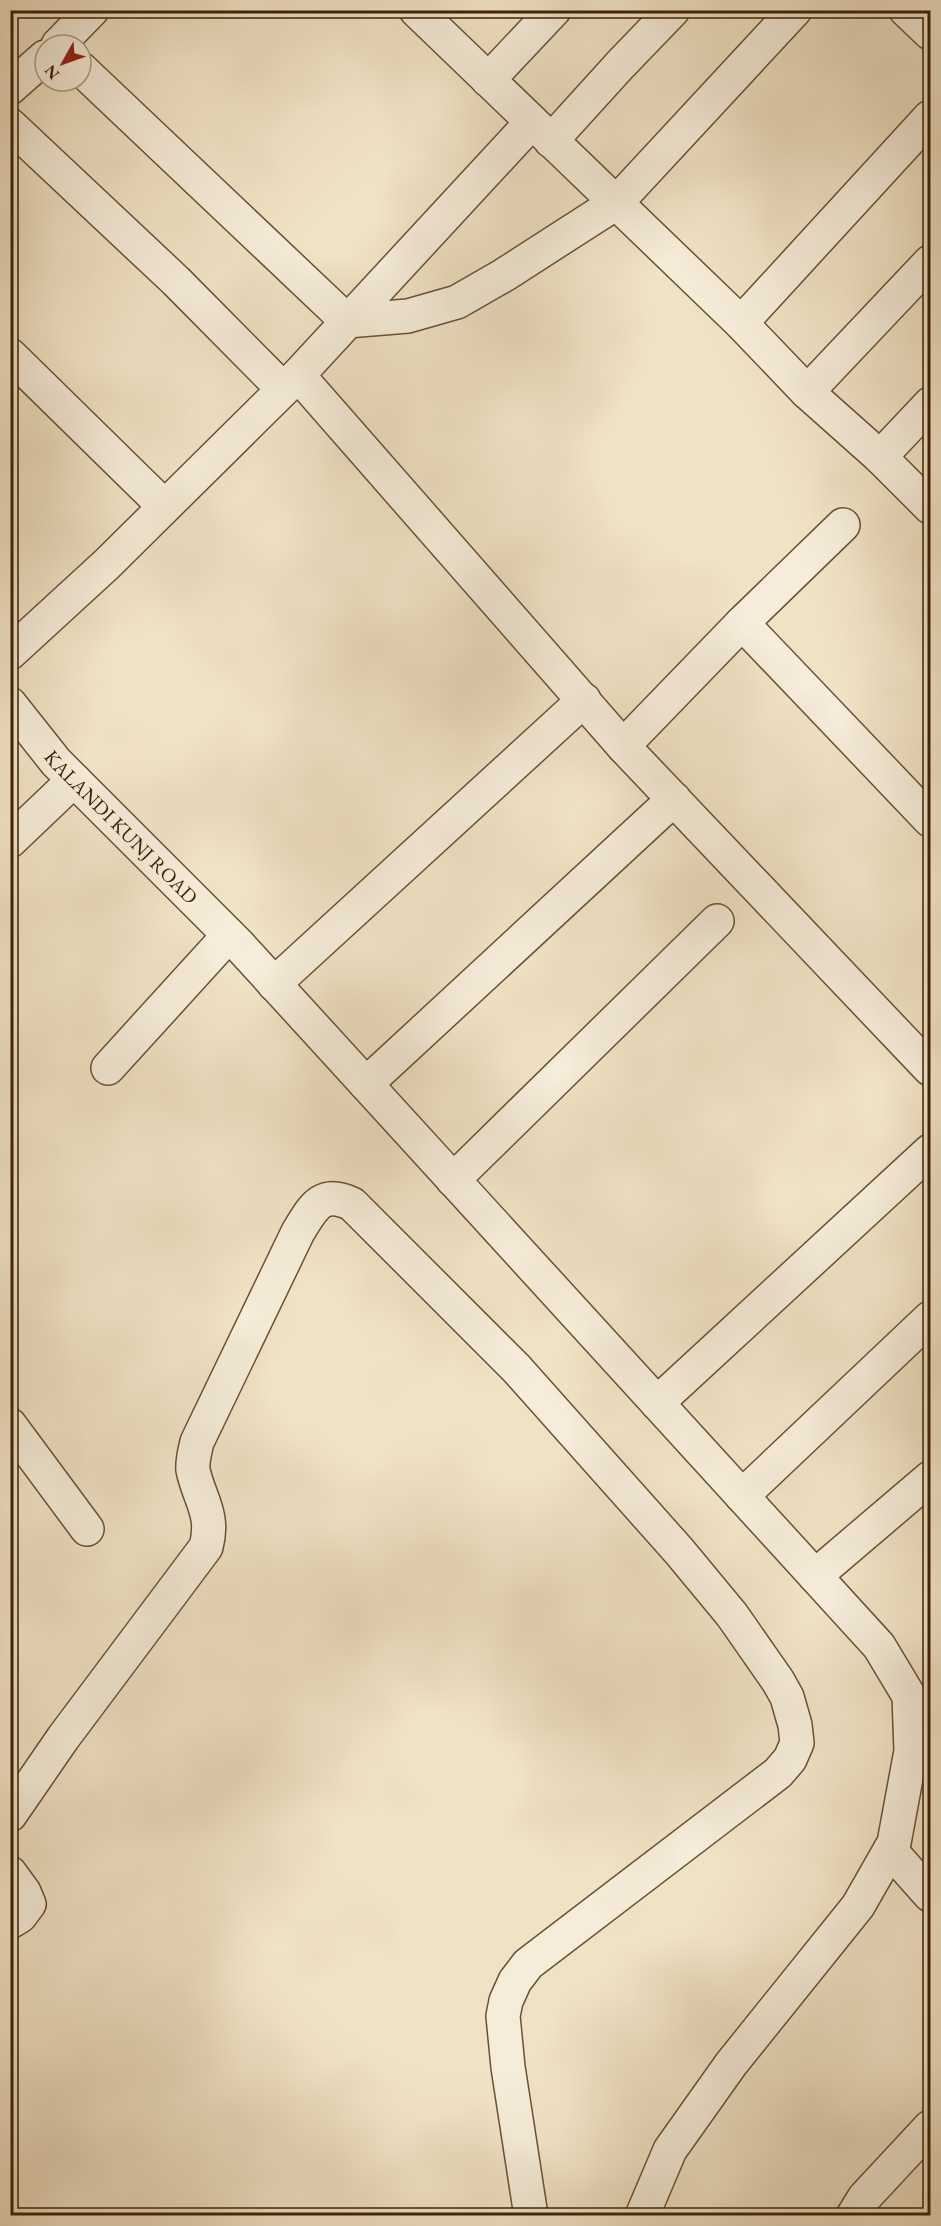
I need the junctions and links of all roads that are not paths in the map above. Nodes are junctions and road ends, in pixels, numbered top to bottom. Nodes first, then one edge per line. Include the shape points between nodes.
1 (92, 10) edge
2 (416, 10) edge
3 (554, 10) edge
4 (673, 10) edge
5 (795, 10) edge
6 (906, 10) edge
7 (70, 33) edge
8 (930, 33) edge
9 (33, 68) edge
10 (93, 80) edge
11 (488, 80) junction
12 (10, 88) edge
13 (930, 117) edge
14 (10, 125) edge
15 (542, 132) junction
16 (616, 203) junction
17 (930, 262) edge
18 (347, 321) junction
19 (741, 323) junction
20 (10, 355) edge
21 (291, 382) junction
22 (807, 392) junction
23 (930, 404) edge
24 (880, 458) junction
25 (164, 506) junction
26 (930, 507) edge
27 (843, 525) dead end
28 (742, 623) junction
29 (10, 653) edge
30 (584, 700) junction
31 (10, 704) edge
32 (623, 746) junction
33 (74, 780) junction
34 (674, 799) junction
35 (930, 820) edge
36 (10, 841) edge
37 (717, 921) dead end
38 (234, 940) junction
39 (274, 984) junction
40 (108, 1068) dead end
41 (930, 1069) edge
42 (366, 1084) junction
43 (930, 1151) edge
44 (453, 1180) junction
45 (930, 1318) edge
46 (657, 1403) junction
47 (10, 1425) edge
48 (930, 1478) edge
49 (742, 1496) junction
50 (87, 1529) dead end
51 (815, 1576) junction
52 (920, 1693) edge
53 (10, 1815) edge
54 (890, 1850) junction
55 (10, 1873) edge
56 (930, 1895) edge
57 (10, 1922) edge
58 (930, 2127) edge
59 (531, 2216) edge
60 (642, 2216) edge
61 (854, 2216) edge

1 - 7 street
2 - 11 street
3 - 11 street
4 - 15 street via 620,65
5 - 16 street
6 - 8 street
9 - 12 street
10 - 18 street
11 - 15 street
13 - 19 street
14 - 21 street
15 - 16 street
15 - 18 street
16 - 18 street via 457,302 408,316
16 - 19 street
17 - 22 street
18 - 21 street
19 - 22 street
20 - 25 street
21 - 25 street
21 - 30 street
22 - 24 street
23 - 24 street
24 - 26 street
25 - 29 street
27 - 28 street
28 - 32 street
28 - 35 street
30 - 32 street
30 - 39 street
31 - 33 street, KALANDI KUNJ ROAD
32 - 34 street
33 - 36 street
33 - 38 street, KALANDI KUNJ ROAD
34 - 41 street
34 - 42 street
37 - 44 street
38 - 39 street, KALANDI KUNJ ROAD
38 - 40 street
39 - 42 street, KALANDI KUNJ ROAD
42 - 44 street, KALANDI KUNJ ROAD
43 - 46 street
44 - 46 street, KALANDI KUNJ ROAD
45 - 49 street
46 - 49 street, KALANDI KUNJ ROAD
47 - 50 street
48 - 51 street
49 - 51 street, KALANDI KUNJ ROAD
51 - 52 street, KALANDI KUNJ ROAD
52 - 54 street via 912,1751
53 - 59 street via 206,1547 208,1520 193,1460 197,1442 312,1210 329,1199 352,1204 516,1368 679,1551 763,1657 787,1697 795,1725 797,1743 778,1773 528,1964 515,1981 506,2001 504,2035
54 - 56 street
54 - 60 street via 858,1906 731,2064 670,2150
55 - 57 street via 29,1904
58 - 61 street via 864,2198

